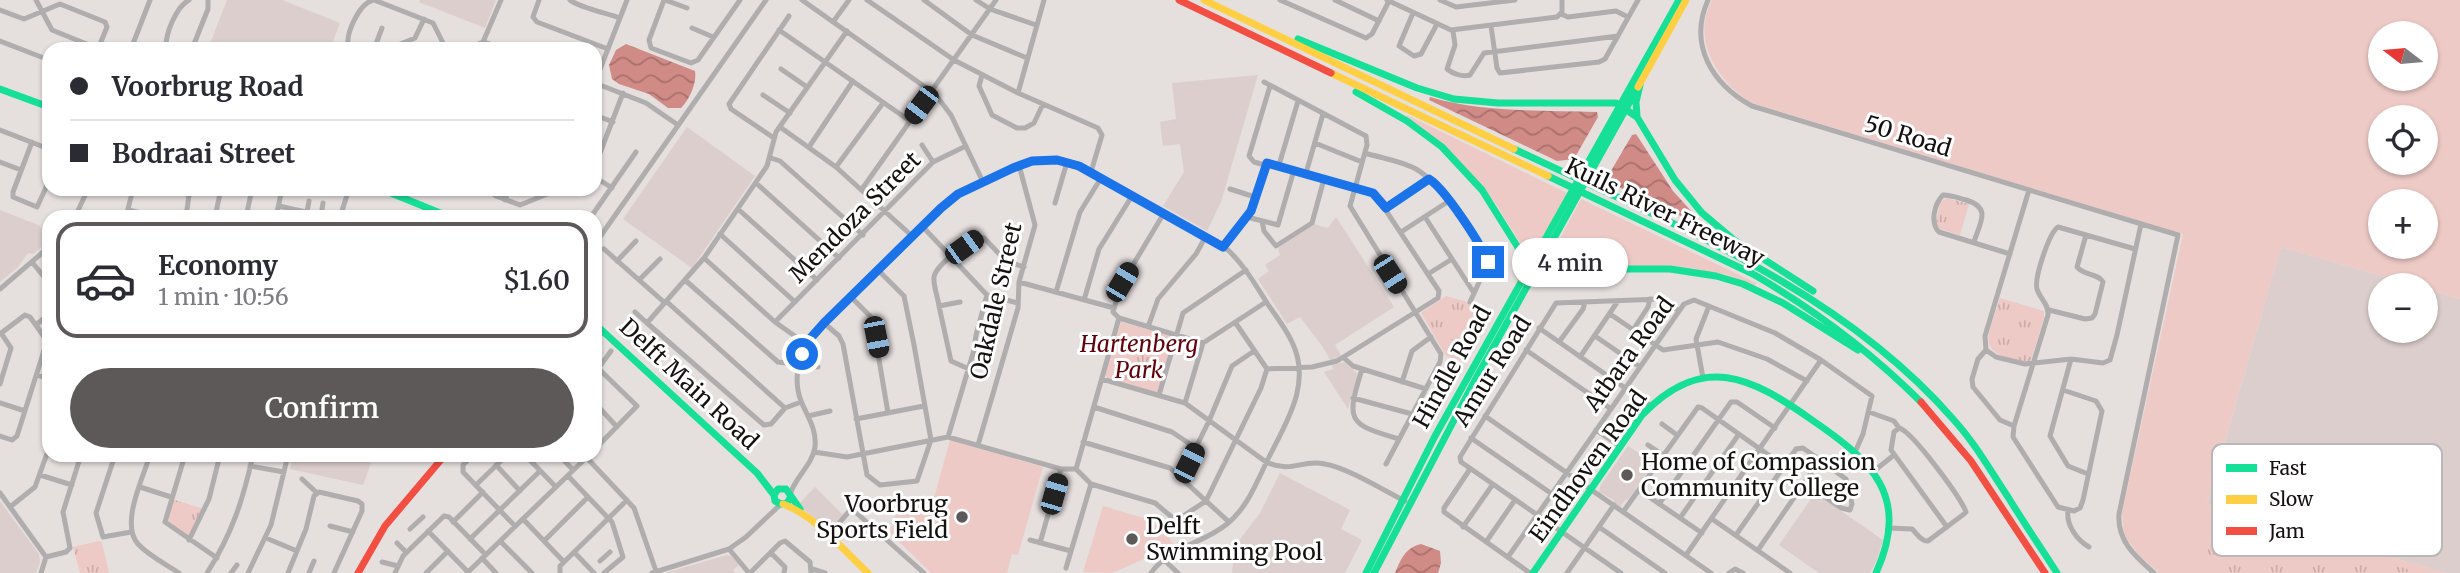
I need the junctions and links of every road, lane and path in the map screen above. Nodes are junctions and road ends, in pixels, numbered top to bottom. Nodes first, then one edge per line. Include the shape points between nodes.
1 (36, 0) edge
2 (150, 0) edge
3 (190, 0) edge
4 (208, 0) edge
5 (374, 0) edge
6 (501, 0) edge
7 (539, 0) edge
8 (570, 0) edge
9 (627, 0) edge
10 (664, 0) edge
11 (740, 0) edge
12 (766, 0) edge
13 (802, 0) edge
14 (849, 0) edge
15 (867, 0) edge
16 (924, 0) edge
17 (976, 0) edge
18 (996, 0) edge
19 (1044, 0) edge
20 (1179, 0) edge
21 (1204, 0) edge
22 (1280, 0) edge
23 (1335, 0) edge
24 (1440, 0) edge
25 (1515, 0) edge
26 (1562, 0) edge
27 (1638, 0) edge
28 (1679, 0) edge
29 (1686, 0) edge
30 (1708, 0) edge
31 (1388, 1) edge
32 (687, 8) dead end
33 (990, 9) junction
34 (0, 10) edge
35 (41, 12) junction
36 (1413, 13) junction
37 (1561, 14) junction
38 (789, 16) dead end
39 (1628, 17) junction
40 (620, 18) junction
41 (424, 19) junction
42 (1379, 21) junction
43 (833, 22) junction
44 (1437, 24) junction
45 (1037, 25) junction
46 (1492, 26) junction
47 (382, 27) dead end
48 (692, 28) dead end
49 (779, 30) junction
50 (847, 31) junction
51 (1267, 31) junction
52 (1453, 31) junction
53 (972, 35) junction
54 (1618, 36) junction
55 (713, 37) junction
56 (0, 41) edge
57 (82, 42) edge
58 (102, 42) edge
59 (134, 42) edge
60 (166, 42) edge
61 (195, 42) edge
62 (348, 42) edge
63 (377, 42) edge
64 (405, 42) edge
65 (443, 42) edge
66 (483, 42) edge
67 (590, 42) edge
68 (1272, 45) junction
69 (602, 47) edge
70 (608, 49) junction
71 (1494, 51) junction
72 (42, 57) edge
73 (1027, 58) junction
74 (954, 60) junction
75 (825, 62) junction
76 (602, 65) edge
77 (781, 69) dead end
78 (982, 75) junction
79 (853, 81) junction
80 (1264, 82) dead end
81 (1640, 85) junction
82 (602, 86) edge
83 (1270, 86) junction
84 (807, 88) junction
85 (0, 89) edge
86 (932, 91) junction
87 (623, 93) junction
88 (1018, 93) junction
89 (763, 95) dead end
90 (1298, 101) junction
91 (883, 103) junction
92 (42, 104) edge
93 (1043, 104) junction
94 (1623, 107) junction
95 (790, 113) junction
96 (1323, 114) junction
97 (1637, 117) junction
98 (602, 118) edge
99 (910, 121) junction
100 (613, 122) junction
101 (678, 125) junction
102 (780, 127) junction
103 (0, 130) edge
104 (774, 138) junction
105 (32, 142) junction
106 (1315, 143) junction
107 (922, 145) dead end
108 (42, 146) edge
109 (966, 146) junction
110 (809, 147) junction
111 (602, 149) edge
112 (636, 152) dead end
113 (1365, 153) junction
114 (771, 158) junction
115 (0, 162) edge
116 (933, 162) junction
117 (1067, 162) junction
118 (1362, 162) junction
119 (1019, 165) junction
120 (1265, 165) junction
121 (1279, 165) junction
122 (836, 167) junction
123 (21, 170) junction
124 (1294, 170) junction
125 (1091, 172) junction
126 (1306, 173) junction
127 (1101, 178) junction
128 (1324, 178) junction
129 (1429, 179) junction
130 (602, 182) edge
131 (983, 182) junction
132 (756, 183) junction
133 (1355, 187) junction
134 (612, 188) junction
135 (862, 189) junction
136 (1230, 189) dead end
137 (2029, 190) junction
138 (43, 196) edge
139 (281, 196) edge
140 (398, 196) edge
141 (499, 196) edge
142 (506, 196) edge
143 (544, 196) edge
144 (1132, 196) junction
145 (1255, 197) junction
146 (296, 199) dead end
147 (505, 200) junction
148 (309, 201) dead end
149 (1448, 201) junction
150 (323, 203) dead end
151 (1055, 203) dead end
152 (279, 206) junction
153 (1386, 208) junction
154 (294, 209) junction
155 (738, 209) junction
156 (278, 210) edge
157 (298, 210) edge
158 (307, 210) edge
159 (322, 210) edge
160 (433, 210) edge
161 (596, 210) edge
162 (887, 212) junction
163 (1164, 213) junction
164 (1247, 217) junction
165 (1425, 217) junction
166 (1262, 221) junction
167 (2141, 224) junction
168 (922, 226) junction
169 (1401, 232) junction
170 (602, 234) edge
171 (720, 234) junction
172 (863, 235) junction
173 (2086, 235) junction
174 (912, 236) junction
175 (1206, 236) junction
176 (636, 241) dead end
177 (1974, 242) junction
178 (1223, 247) junction
179 (604, 249) dead end
180 (2135, 249) junction
181 (42, 253) edge
182 (1522, 254) junction
183 (2010, 254) junction
184 (951, 256) junction
185 (704, 258) junction
186 (839, 258) junction
187 (660, 259) dead end
188 (1452, 259) junction
189 (617, 261) junction
190 (32, 262) junction
191 (1535, 264) junction
192 (1024, 267) junction
193 (878, 270) junction
194 (1246, 270) junction
195 (42, 274) edge
196 (1428, 274) junction
197 (1522, 279) junction
198 (685, 280) junction
199 (817, 280) junction
200 (639, 281) junction
201 (1019, 282) junction
202 (0, 289) edge
203 (1056, 292) junction
204 (1474, 293) junction
205 (988, 295) junction
206 (851, 297) junction
207 (1650, 299) junction
208 (1084, 300) junction
209 (1618, 301) junction
210 (665, 302) junction
211 (795, 302) junction
212 (960, 302) dead end
213 (1266, 302) junction
214 (1470, 302) dead end
215 (1585, 302) junction
216 (1018, 303) junction
217 (939, 306) junction
218 (1709, 306) junction
219 (1114, 308) junction
220 (2049, 310) junction
221 (1679, 311) junction
222 (635, 312) dead end
223 (1415, 312) junction
224 (1610, 314) junction
225 (1119, 318) junction
226 (42, 319) edge
227 (775, 322) junction
228 (1236, 322) junction
229 (647, 323) junction
230 (824, 323) junction
231 (36, 325) junction
232 (1148, 327) junction
233 (1539, 328) junction
234 (602, 330) edge
235 (1633, 330) junction
236 (42, 333) edge
237 (0, 334) edge
238 (1866, 335) junction
239 (1177, 336) junction
240 (1595, 336) junction
241 (1431, 337) junction
242 (1559, 342) junction
243 (1203, 343) junction
244 (806, 344) junction
245 (1655, 345) junction
246 (1697, 345) junction
247 (1526, 350) junction
248 (1986, 350) junction
249 (611, 351) dead end
250 (1254, 351) junction
251 (42, 357) edge
252 (1580, 357) junction
253 (1344, 358) junction
254 (2071, 359) junction
255 (1821, 360) junction
256 (1877, 360) junction
257 (602, 362) edge
258 (799, 365) junction
259 (2033, 365) junction
260 (818, 367) dead end
261 (1640, 367) junction
262 (1300, 368) junction
263 (969, 369) junction
264 (1267, 369) junction
265 (1362, 369) junction
266 (602, 372) edge
267 (37, 374) junction
268 (42, 376) edge
269 (1703, 378) junction
270 (1102, 379) junction
271 (1807, 381) junction
272 (1402, 382) junction
273 (0, 384) edge
274 (1625, 388) junction
275 (1426, 389) junction
276 (2063, 390) junction
277 (1159, 396) junction
278 (1353, 398) junction
279 (801, 401) junction
280 (0, 403) edge
281 (1185, 403) junction
282 (1791, 405) junction
283 (924, 406) junction
284 (1651, 406) junction
285 (1094, 407) junction
286 (785, 408) junction
287 (1611, 409) junction
288 (25, 411) junction
289 (830, 411) dead end
290 (602, 412) edge
291 (1869, 412) junction
292 (888, 413) junction
293 (1412, 414) junction
294 (808, 416) junction
295 (1485, 416) junction
296 (856, 419) junction
297 (1718, 419) junction
298 (1209, 421) junction
299 (1662, 424) dead end
300 (2014, 426) junction
301 (618, 427) junction
302 (1775, 428) junction
303 (1899, 428) junction
304 (1596, 430) junction
305 (1739, 434) junction
306 (1677, 435) junction
307 (0, 436) edge
308 (948, 437) junction
309 (1471, 438) junction
310 (1399, 439) junction
311 (931, 440) junction
312 (1236, 440) junction
313 (602, 442) edge
314 (1083, 442) junction
315 (1648, 444) dead end
316 (978, 445) junction
317 (1621, 447) junction
318 (1196, 448) junction
319 (1760, 449) junction
320 (1856, 450) junction
321 (814, 452) junction
322 (863, 454) junction
323 (1663, 455) junction
324 (1894, 455) junction
325 (1820, 460) junction
326 (44, 462) edge
327 (79, 462) edge
328 (113, 462) edge
329 (148, 462) edge
330 (183, 462) edge
331 (218, 462) edge
332 (251, 462) edge
333 (286, 462) edge
334 (439, 462) edge
335 (466, 462) edge
336 (500, 462) edge
337 (532, 462) edge
338 (566, 462) edge
339 (582, 462) edge
340 (593, 462) edge
341 (1266, 462) junction
342 (1386, 464) dead end
343 (250, 466) junction
344 (496, 466) junction
345 (1784, 466) junction
346 (1061, 469) junction
347 (1076, 469) junction
348 (1471, 469) junction
349 (573, 470) junction
350 (805, 470) junction
351 (540, 471) junction
352 (1874, 471) junction
353 (284, 472) junction
354 (757, 473) junction
355 (1567, 473) junction
356 (2088, 474) junction
357 (40, 475) junction
358 (568, 476) junction
359 (1181, 477) junction
360 (302, 479) dead end
361 (1805, 482) junction
362 (1091, 484) junction
363 (1493, 484) junction
364 (72, 485) junction
365 (476, 485) junction
366 (140, 487) junction
367 (556, 488) junction
368 (782, 488) junction
369 (1592, 490) junction
370 (1639, 490) junction
371 (520, 491) junction
372 (483, 492) junction
373 (317, 493) junction
374 (0, 494) edge
375 (1552, 494) junction
376 (790, 496) junction
377 (171, 497) junction
378 (588, 497) junction
379 (774, 497) junction
380 (627, 500) junction
381 (1515, 500) junction
382 (858, 501) dead end
383 (1206, 501) junction
384 (1407, 501) junction
385 (782, 504) junction
386 (1659, 504) junction
387 (1614, 506) junction
388 (10, 507) junction
389 (852, 509) junction
390 (500, 510) junction
391 (2068, 511) junction
392 (1623, 512) junction
393 (1537, 515) junction
394 (423, 517) dead end
395 (608, 518) junction
396 (523, 519) junction
397 (1680, 519) junction
398 (1712, 519) junction
399 (809, 520) junction
400 (417, 522) junction
401 (453, 522) junction
402 (1229, 522) junction
403 (760, 523) junction
404 (330, 526) dead end
405 (515, 526) junction
406 (1463, 527) junction
407 (1599, 527) junction
408 (1947, 527) junction
409 (1889, 528) junction
410 (410, 529) dead end
411 (353, 531) junction
412 (131, 532) junction
413 (428, 532) junction
414 (1562, 533) junction
415 (1702, 533) junction
416 (1736, 535) junction
417 (828, 536) junction
418 (266, 538) junction
419 (470, 539) junction
420 (189, 540) junction
421 (1030, 540) dead end
422 (500, 541) junction
423 (544, 541) junction
424 (1486, 542) junction
425 (397, 543) dead end
426 (1040, 543) junction
427 (2089, 547) dead end
428 (729, 548) junction
429 (1584, 548) junction
430 (1758, 550) junction
431 (297, 551) junction
432 (448, 551) junction
433 (1071, 551) junction
434 (406, 552) junction
435 (574, 552) junction
436 (771, 553) junction
437 (1686, 555) junction
438 (484, 556) junction
439 (46, 557) junction
440 (217, 558) junction
441 (1508, 558) junction
442 (1163, 559) junction
443 (314, 561) dead end
444 (382, 562) dead end
445 (564, 562) junction
446 (600, 562) dead end
447 (237, 565) dead end
448 (614, 565) junction
449 (1700, 565) junction
450 (169, 566) junction
451 (1066, 568) dead end
452 (397, 570) edge
453 (811, 571) edge
454 (1569, 571) edge
455 (309, 572) edge
456 (468, 572) edge
457 (654, 572) edge
458 (1877, 572) edge
459 (41, 573) edge
460 (164, 573) edge
461 (179, 573) edge
462 (207, 573) edge
463 (231, 573) edge
464 (247, 573) edge
465 (288, 573) edge
466 (317, 573) edge
467 (334, 573) edge
468 (358, 573) edge
469 (426, 573) edge
470 (496, 573) edge
471 (532, 573) edge
472 (560, 573) edge
473 (594, 573) edge
474 (604, 573) edge
475 (750, 573) edge
476 (784, 573) edge
477 (825, 573) edge
478 (868, 573) edge
479 (924, 573) edge
480 (1151, 573) edge
481 (1178, 573) edge
482 (1366, 573) edge
483 (1374, 573) edge
484 (1532, 573) edge
485 (1576, 573) edge
486 (1620, 573) edge
487 (1665, 573) edge
488 (1695, 573) edge
489 (1711, 573) edge
490 (1729, 573) edge
491 (1743, 573) edge
492 (1790, 573) edge
493 (2045, 573) edge
494 (2057, 573) edge
495 (2154, 573) edge

1 - 35 street
2 - 59 street
3 - 60 street via 179,8
4 - 61 street
5 - 41 street
5 - 62 street via 360,9
6 - 66 street
7 - 67 street via 533,17 537,22
8 - 40 street
9 - 40 street
10 - 32 street
10 - 55 street via 649,40 651,48 692,63
11 - 55 street
12 - 101 street
13 - 43 street
14 - 43 street
15 - 74 street
16 - 53 street
17 - 33 street
18 - 33 street
19 - 45 street
20 - 68 main road, Kuils River Freeway
21 - 51 main road, Kuils River Freeway
22 - 42 street via 1364,37 1370,37
23 - 42 street
24 - 25 street via 1456,7
26 - 37 street
27 - 39 street
28 - 94 main road, Hindle Road
29 - 81 main road, Hindle Road
30 - 137 street, 50 Road via 1699,28 1704,53 1716,76 1740,100
31 - 36 street
31 - 42 street
33 - 45 street
33 - 53 street
34 - 35 street via 24,19
35 - 57 street via 52,30
35 - 58 street via 60,4 105,22
36 - 44 street
36 - 44 street via 1399,46 1414,56 1421,54
37 - 39 street via 1617,11
37 - 46 street
38 - 49 street
39 - 54 street
40 - 70 street
41 - 64 street via 415,38
41 - 65 street via 436,28
43 - 50 street
44 - 52 street
45 - 73 street
46 - 52 street
46 - 71 street
47 - 63 street
48 - 55 street
49 - 75 street
49 - 104 street via 729,104
50 - 75 street
50 - 86 street
51 - 94 main road via 1454,99 1608,101
51 - 238 main road, Kuils River Freeway via 1762,269
52 - 71 street via 1455,45 1447,66 1455,74 1470,75 1480,56
53 - 73 street
53 - 74 street
54 - 71 street
54 - 71 street via 1603,61 1550,69 1502,74
56 - 72 street
68 - 182 main road via 1396,114 1442,147 1482,190
68 - 256 main road, Kuils River Freeway via 1753,274 1816,312
69 - 70 street
70 - 76 street
73 - 88 street
74 - 78 street
74 - 86 street
75 - 79 street
75 - 84 street
77 - 84 street
78 - 88 street
78 - 93 street via 979,86 992,115 1017,128 1034,123
79 - 91 street
79 - 110 street
80 - 83 street
81 - 94 main road, Hindle Road
81 - 97 main road
82 - 87 street
83 - 90 street
83 - 120 street via 1250,156
84 - 95 street
85 - 92 main road
86 - 99 street
86 - 109 street via 950,113
87 - 100 street
87 - 101 street
88 - 93 street
89 - 95 street
90 - 96 street
90 - 121 street
91 - 99 street
91 - 122 street
93 - 125 street via 1100,129
94 - 97 main road
94 - 191 main road, Hindle Road
95 - 102 street
96 - 106 street
96 - 113 street via 1366,136
97 - 238 main road via 1675,180 1709,221 1844,313
98 - 100 street
99 - 135 street
100 - 111 street
101 - 170 street
102 - 104 street
102 - 110 street
103 - 105 street
104 - 114 street
105 - 108 street
105 - 123 street
106 - 118 street
106 - 126 street
107 - 116 street
109 - 116 street, Mendoza Street
109 - 131 street
110 - 122 street
112 - 134 street
113 - 118 street
113 - 129 street via 1411,167
114 - 132 street
114 - 172 street
115 - 123 street
116 - 162 street, Mendoza Street
117 - 119 street via 1040,160
117 - 125 street
117 - 151 street
118 - 133 street
119 - 131 street
119 - 192 street, Oakdale Street via 1035,221
120 - 121 street
120 - 145 street
121 - 124 street
122 - 135 street
123 - 138 street via 12,196 15,200 34,207
124 - 126 street
124 - 166 street via 1278,225
125 - 127 street
126 - 128 street
127 - 144 street
127 - 203 street via 1080,212
128 - 133 street
128 - 166 street via 1312,223 1275,246
129 - 149 street
129 - 153 street
130 - 134 street
131 - 168 street via 951,200
132 - 155 street
132 - 186 street
133 - 153 street via 1375,194
133 - 223 street via 1351,208
134 - 161 street
135 - 162 street
136 - 145 street
137 - 167 street, 50 Road
137 - 183 street
139 - 152 street
140 - 160 main road
141 - 147 street
142 - 147 street
143 - 147 street via 525,204
144 - 163 street
144 - 208 street via 1099,249
145 - 164 street
146 - 154 street
148 - 158 street
149 - 165 street
149 - 204 street via 1488,261
150 - 159 street
152 - 154 street
152 - 156 street
153 - 169 street
154 - 157 street
155 - 171 street
155 - 199 street
162 - 172 street, Mendoza Street
162 - 174 street
163 - 175 street
163 - 219 street via 1121,285
164 - 166 street
164 - 178 street
165 - 169 street
165 - 188 street
167 - 180 street
167 - 495 street, 50 Road via 2178,235 2119,513 2122,539
168 - 174 street
168 - 184 street
169 - 196 street
171 - 185 street
171 - 211 street
172 - 186 street, Mendoza Street
173 - 180 street
173 - 220 street via 2061,227 2051,234 2037,281
173 - 220 street via 2077,267 2103,282 2095,314 2085,319
174 - 193 street
175 - 178 street
175 - 232 street via 1158,299
176 - 189 street
177 - 177 street via 1934,227 1943,195 1980,205 1983,214
177 - 183 street
178 - 194 street
179 - 189 street
180 - 254 street via 2112,356 2103,363
181 - 190 street
182 - 191 main road
182 - 197 main road
183 - 248 street via 1985,336
184 - 192 street via 981,237 1006,261
184 - 205 street
184 - 217 street via 934,276
185 - 198 street
185 - 227 street
186 - 199 street, Mendoza Street
187 - 200 street
188 - 196 street
188 - 204 street
189 - 200 street
190 - 195 street
190 - 202 street
191 - 197 main road, Hindle Road
191 - 256 main road via 1548,270 1670,269 1716,276 1783,303
191 - 384 main road, Hindle Road
192 - 201 street, Oakdale Street
193 - 206 street
193 - 283 street via 904,296
194 - 213 street
194 - 239 street via 1185,311
196 - 223 street via 1438,296
197 - 384 main road, Hindle Road via 1436,436
198 - 210 street
198 - 258 street via 778,362
199 - 211 street, Mendoza Street
200 - 210 street
201 - 203 street
201 - 216 street, Oakdale Street
203 - 208 street
204 - 214 street
205 - 216 street
205 - 263 street
206 - 230 street
206 - 292 street via 872,318
207 - 209 street, Amur Road
207 - 221 street, Amur Road via 1664,300
207 - 235 street
208 - 219 street
209 - 215 street, Amur Road
209 - 224 street
210 - 229 street
210 - 286 street
211 - 227 street, Mendoza Street
212 - 217 street
213 - 228 street
213 - 262 street via 1291,338
215 - 233 street, Amur Road via 1556,303
215 - 242 street
216 - 316 street, Oakdale Street
217 - 263 street via 951,361
218 - 221 street, Atbara Road via 1691,300
218 - 246 street
218 - 255 street, Atbara Road via 1775,333
219 - 225 street
220 - 259 street
221 - 245 street, Atbara Road
222 - 229 street
223 - 241 street
223 - 253 street
224 - 235 street
224 - 240 street
225 - 232 street
225 - 270 street
226 - 231 street
227 - 244 street
228 - 243 street
228 - 250 street
229 - 286 street via 762,425 771,424
230 - 244 street
230 - 296 street via 842,340
231 - 236 street
231 - 237 street via 22,315
232 - 239 street
233 - 242 street
233 - 247 street, Amur Road
234 - 354 main road, Delft Main Road
235 - 245 street
237 - 273 street via 11,348
238 - 494 main road, Kuils River Freeway via 1928,391 1981,453
239 - 243 street
239 - 277 street
240 - 252 street
240 - 261 street
241 - 272 street via 1412,351
241 - 275 street via 1442,358
242 - 252 street
243 - 281 street
244 - 258 street
245 - 246 street via 1665,351
245 - 261 street, Atbara Road
246 - 269 street
246 - 271 street via 1723,344 1767,359
247 - 287 street
247 - 295 street, Amur Road
248 - 259 street via 1996,357
248 - 300 street via 1978,359 1973,387 2000,420
249 - 257 street
250 - 264 street
250 - 298 street via 1231,366
251 - 267 street
252 - 274 street
253 - 262 street
253 - 265 street
254 - 259 street
254 - 276 street
255 - 271 street
255 - 291 street, Atbara Road via 1870,394
256 - 493 main road, Kuils River Freeway via 1932,414 1970,461
258 - 260 street
258 - 279 street
259 - 300 street
261 - 274 street, Atbara Road
262 - 264 street
262 - 341 street via 1294,404
263 - 308 street
264 - 312 street
265 - 272 street
265 - 278 street
266 - 301 street via 637,404
267 - 268 street
267 - 288 street
269 - 282 main road, Eindhoven Road via 1749,381
269 - 284 main road, Eindhoven Road via 1674,388
270 - 277 street
270 - 285 street
271 - 282 street
272 - 275 street
274 - 284 street
274 - 287 street, Atbara Road
275 - 293 street
276 - 356 street via 2050,436 2068,466
276 - 356 street via 2101,407
277 - 281 street
278 - 293 street
278 - 310 street via 1352,410 1363,428
279 - 286 street
279 - 294 street
280 - 288 street
281 - 298 street
282 - 302 street
282 - 320 main road, Eindhoven Road
283 - 292 street
283 - 311 street
284 - 317 main road, Eindhoven Road
285 - 314 street
285 - 318 street via 1172,432
287 - 304 street, Atbara Road
288 - 307 street via 16,438
289 - 294 street
290 - 301 street
291 - 303 street via 1894,421
291 - 320 street
292 - 296 street
293 - 310 street
294 - 321 street via 815,435
295 - 309 street, Amur Road
295 - 355 street
296 - 322 street
297 - 302 street via 1735,401
297 - 305 street
297 - 306 street via 1698,407
297 - 386 street
298 - 312 street
298 - 318 street
299 - 306 street
300 - 391 street via 2014,441 2055,503
301 - 313 street
302 - 319 street
303 - 324 street via 1890,445
303 - 408 street via 1915,441 1965,508
304 - 317 street
304 - 355 street, Atbara Road
305 - 319 street
305 - 397 street
306 - 323 street
308 - 311 street
308 - 316 street
309 - 348 street, Amur Road via 1460,457
309 - 375 street
310 - 342 street
311 - 322 street
311 - 322 street via 920,477 914,482 877,485 867,475
312 - 341 street
312 - 383 street
314 - 347 street
314 - 359 street via 1161,464
315 - 323 street
316 - 346 street
317 - 369 main road, Eindhoven Road
318 - 359 street
319 - 345 street
319 - 398 street
320 - 352 main road, Eindhoven Road
321 - 322 street via 841,457
321 - 350 street
323 - 370 street
324 - 352 street
324 - 408 street
325 - 345 street via 1799,448
325 - 361 street
325 - 361 street via 1846,479 1850,510
326 - 357 street
327 - 364 street
328 - 412 street via 96,517 103,537
329 - 366 street
330 - 377 street
331 - 420 street via 209,499
332 - 343 street
333 - 353 street
334 - 468 main road via 379,536
335 - 365 street via 462,469
336 - 344 street
337 - 351 street
338 - 349 street
339 - 349 street
340 - 380 street
341 - 384 street via 1285,468 1331,465
341 - 402 street via 1248,501
343 - 353 street
343 - 440 street via 237,517
344 - 365 street
344 - 371 street
345 - 416 street
346 - 347 street
346 - 426 street
347 - 362 street
348 - 363 street
348 - 406 street via 1443,509
349 - 358 street
350 - 368 street
350 - 376 street
351 - 367 street
351 - 371 street
352 - 409 main road, Eindhoven Road via 1886,499
353 - 418 street
354 - 368 main road, Delft Main Road
354 - 379 main road, Delft Main Road
355 - 369 street
355 - 375 street, Atbara Road
356 - 391 street via 2081,505
357 - 364 street
357 - 388 street via 33,489
358 - 367 street
358 - 378 street
359 - 383 street
360 - 373 street
361 - 430 street
362 - 383 street via 1155,503 1175,519
362 - 433 street
363 - 381 street
363 - 406 street
364 - 439 street via 63,514 70,548
365 - 372 street
366 - 377 street
366 - 412 street
367 - 396 street
368 - 376 main road, Delft Main Road
368 - 379 main road
369 - 387 street
369 - 414 main road, Eindhoven Road
370 - 386 street
370 - 392 street
371 - 390 street
372 - 390 street
372 - 401 street
373 - 411 street via 360,502 362,511
373 - 431 street
374 - 388 street
375 - 393 street, Atbara Road
376 - 385 main road
376 - 399 main road
377 - 420 street via 165,522
378 - 395 street
378 - 423 street
379 - 385 main road, Delft Main Road
379 - 403 street
380 - 395 street
380 - 457 street via 634,508
381 - 393 street
381 - 424 street
382 - 389 street
383 - 402 street
384 - 482 main road, Hindle Road
384 - 483 main road, Hindle Road
385 - 399 main road
385 - 403 street
386 - 397 street
387 - 392 street
387 - 407 street
388 - 439 street
389 - 417 street
389 - 479 street
390 - 405 street
390 - 419 street
391 - 427 street via 2068,522
392 - 437 street
393 - 414 street
393 - 441 street, Atbara Road
394 - 400 street
395 - 435 street
395 - 448 street via 623,552
396 - 405 street
396 - 423 street
397 - 415 street
398 - 415 street
398 - 416 street
399 - 417 main road
400 - 410 street
400 - 413 street
401 - 413 street via 444,516
401 - 419 street
402 - 442 street
403 - 428 street
404 - 411 street
405 - 422 street
406 - 424 street
407 - 429 street
407 - 487 street
408 - 409 street via 1926,542 1912,529
409 - 458 main road, Eindhoven Road
411 - 467 street
412 - 450 street via 140,546
413 - 432 street
413 - 434 street
414 - 429 street
414 - 484 main road, Eindhoven Road
415 - 437 street
416 - 430 street
417 - 478 main road
418 - 431 street
418 - 464 street
419 - 438 street
420 - 440 street
421 - 426 street
422 - 438 street
422 - 471 street
423 - 445 street
424 - 441 street
425 - 434 street
426 - 433 street
428 - 457 street
428 - 475 street
429 - 454 street
429 - 486 street
430 - 492 street
431 - 465 street
432 - 456 street
432 - 469 street
433 - 451 street
434 - 452 street
435 - 445 street
435 - 473 street
436 - 453 street via 787,542 810,562
436 - 475 street
436 - 476 street via 784,565
437 - 449 street
438 - 456 street
438 - 470 street
439 - 459 street
440 - 462 street
441 - 484 street
442 - 480 street
442 - 481 street
443 - 455 street
444 - 452 street
445 - 472 street
446 - 448 street via 608,554
447 - 463 street
448 - 474 street
449 - 488 street
449 - 489 street
450 - 460 street
450 - 461 street
453 - 477 street
454 - 485 street
455 - 466 street
490 - 491 street via 1735,569

